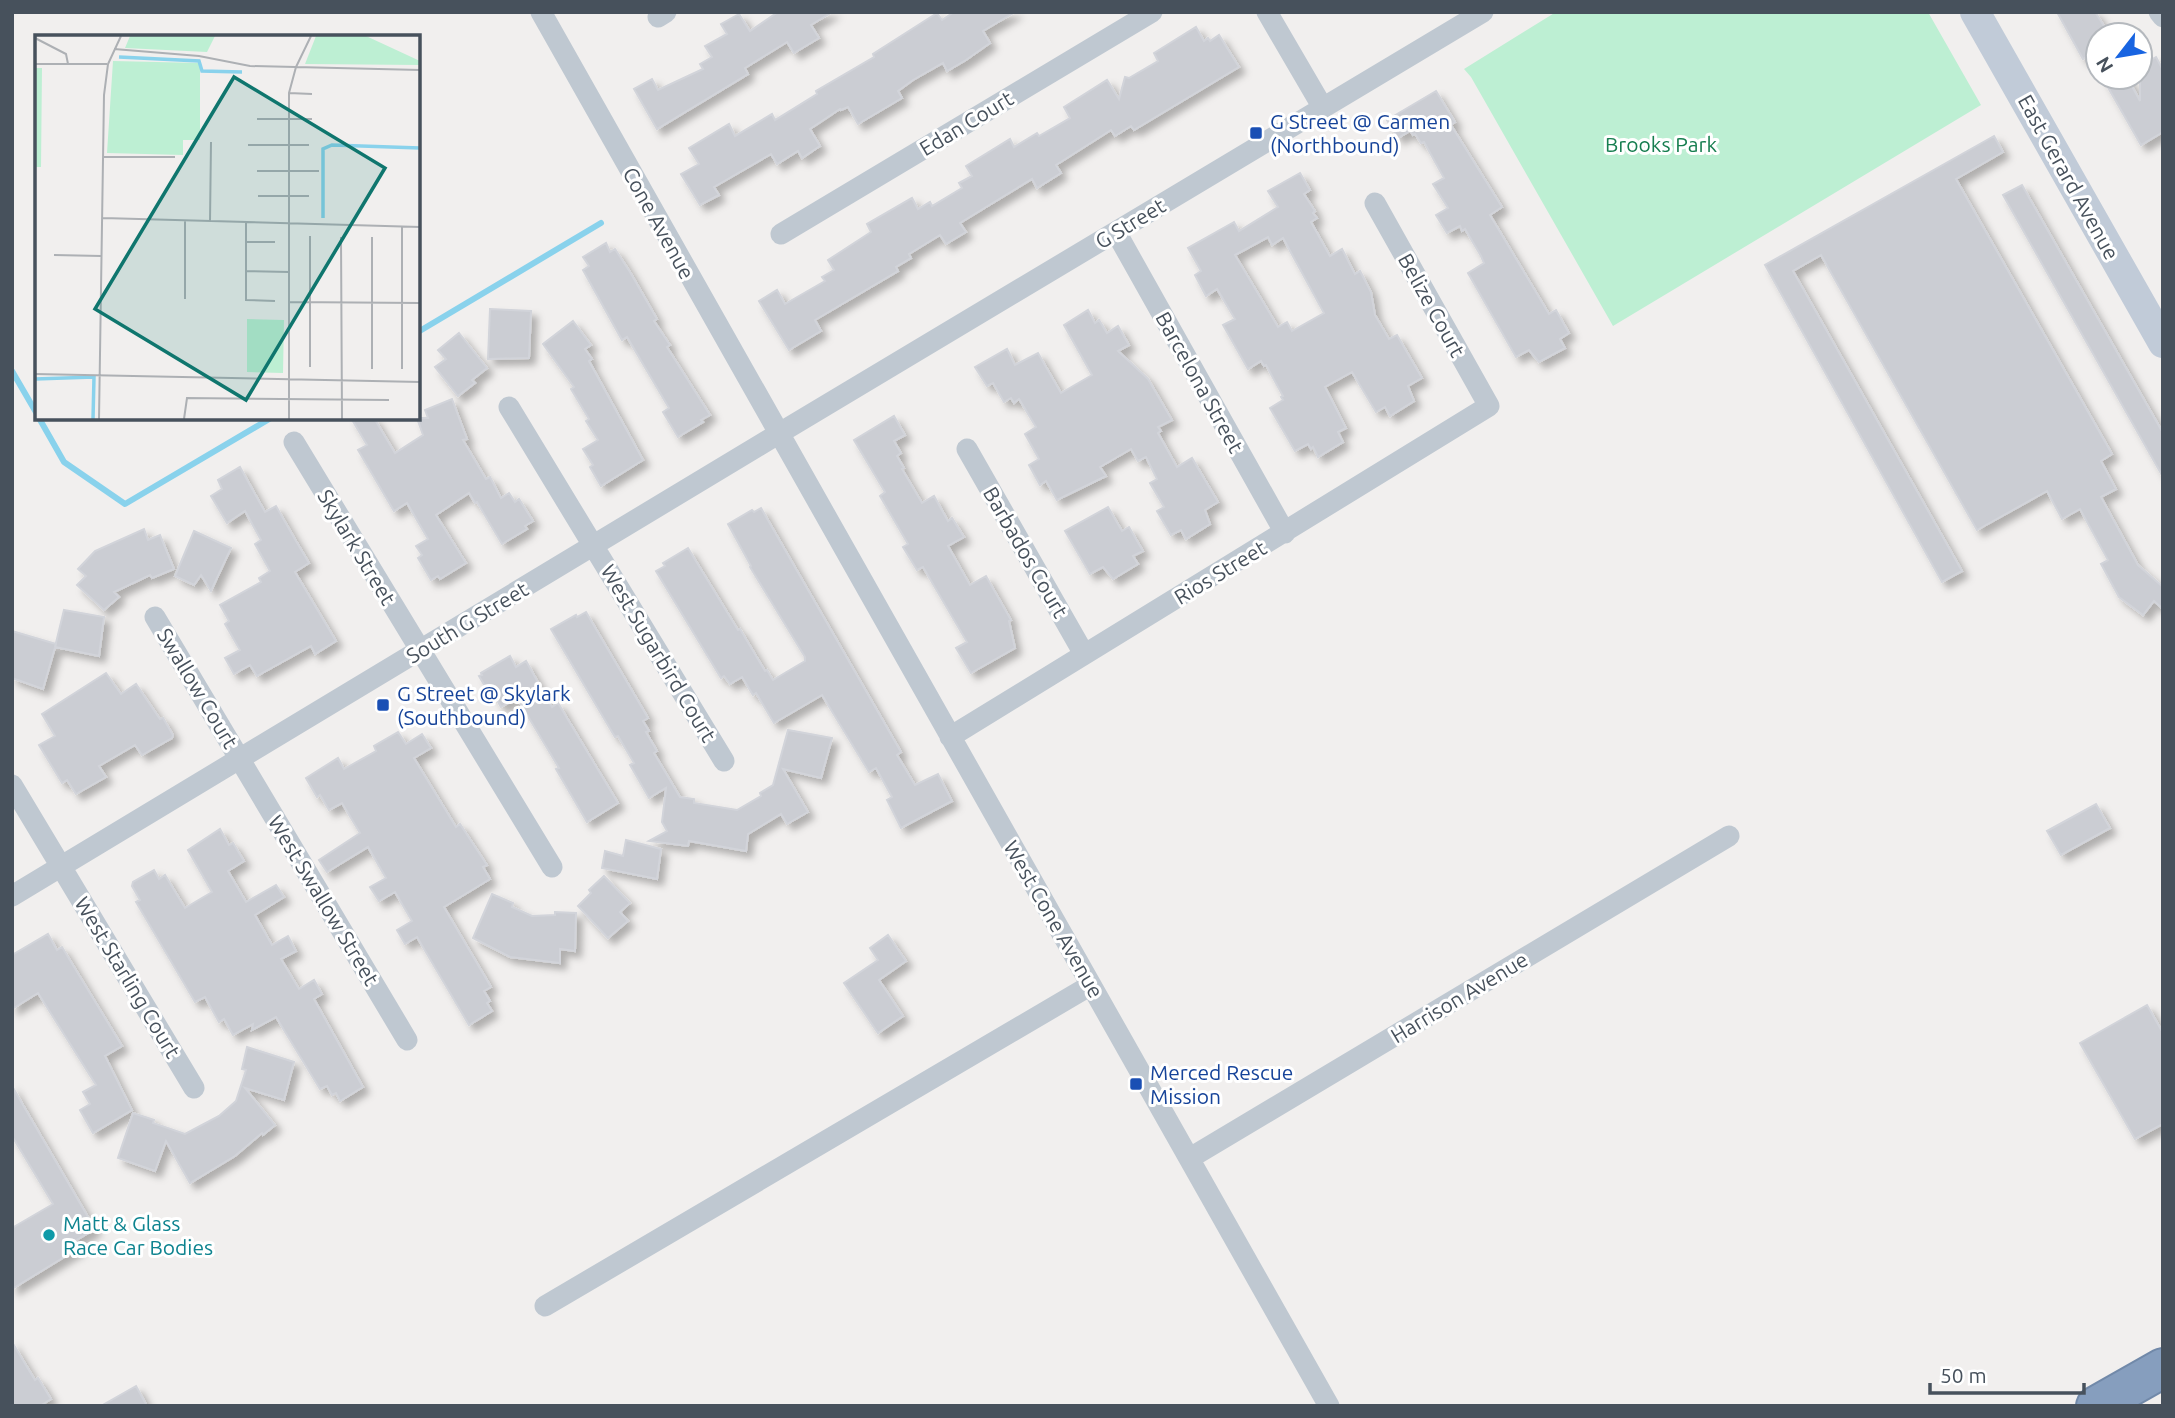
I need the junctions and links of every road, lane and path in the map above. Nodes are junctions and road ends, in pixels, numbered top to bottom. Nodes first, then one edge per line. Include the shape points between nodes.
1 (541, 12) edge
2 (1152, 12) edge
3 (1267, 12) edge
4 (1483, 12) edge
5 (1975, 12) edge
6 (2159, 12) edge
7 (2163, 17) edge
8 (1323, 108) junction
9 (1375, 203) dead end
10 (1116, 232) junction
11 (781, 234) dead end
12 (2163, 343) edge
13 (1489, 406) joint
14 (509, 407) dead end
15 (778, 434) junction
16 (294, 442) dead end
17 (967, 449) dead end
18 (1285, 533) junction
19 (594, 545) junction
20 (155, 617) dead end
21 (420, 651) junction
22 (1084, 654) junction
23 (950, 737) junction
24 (241, 759) junction
25 (724, 761) dead end
26 (12, 785) edge
27 (1729, 836) dead end
28 (61, 866) junction
29 (552, 867) dead end
30 (12, 896) edge
31 (1091, 985) junction
32 (407, 1040) dead end
33 (194, 1088) dead end
34 (1189, 1158) junction
35 (545, 1306) dead end
36 (2163, 1368) edge
37 (1329, 1406) edge
38 (2096, 1406) edge

1 - 15 street, Cone Avenue
2 - 11 street, Edan Court
3 - 8 street
4 - 8 street, G Street
5 - 12 street, East Gerard Avenue
6 - 7 street
8 - 10 street, G Street
9 - 13 street, Belize Court
10 - 15 street, G Street
10 - 18 street, Barcelona Street
13 - 18 street, Rios Street
14 - 19 street, West Sugarbird Court
15 - 19 street, South G Street
15 - 23 street, West Cone Avenue
16 - 21 street, Skylark Street
17 - 22 street, Barbados Court
18 - 22 street, Rios Street
19 - 21 street, South G Street
19 - 25 street, West Sugarbird Court
20 - 24 street, Swallow Court
21 - 24 street, South G Street
21 - 29 street, Skylark Street
22 - 23 street, Rios Street
23 - 31 street, West Cone Avenue
24 - 28 street, South G Street
24 - 32 street, West Swallow Street
26 - 28 street, West Starling Court
27 - 34 street, Harrison Avenue
28 - 30 street, South G Street
28 - 33 street, West Starling Court
31 - 34 street, West Cone Avenue
31 - 35 street
34 - 37 street, West Cone Avenue
36 - 38 highway

